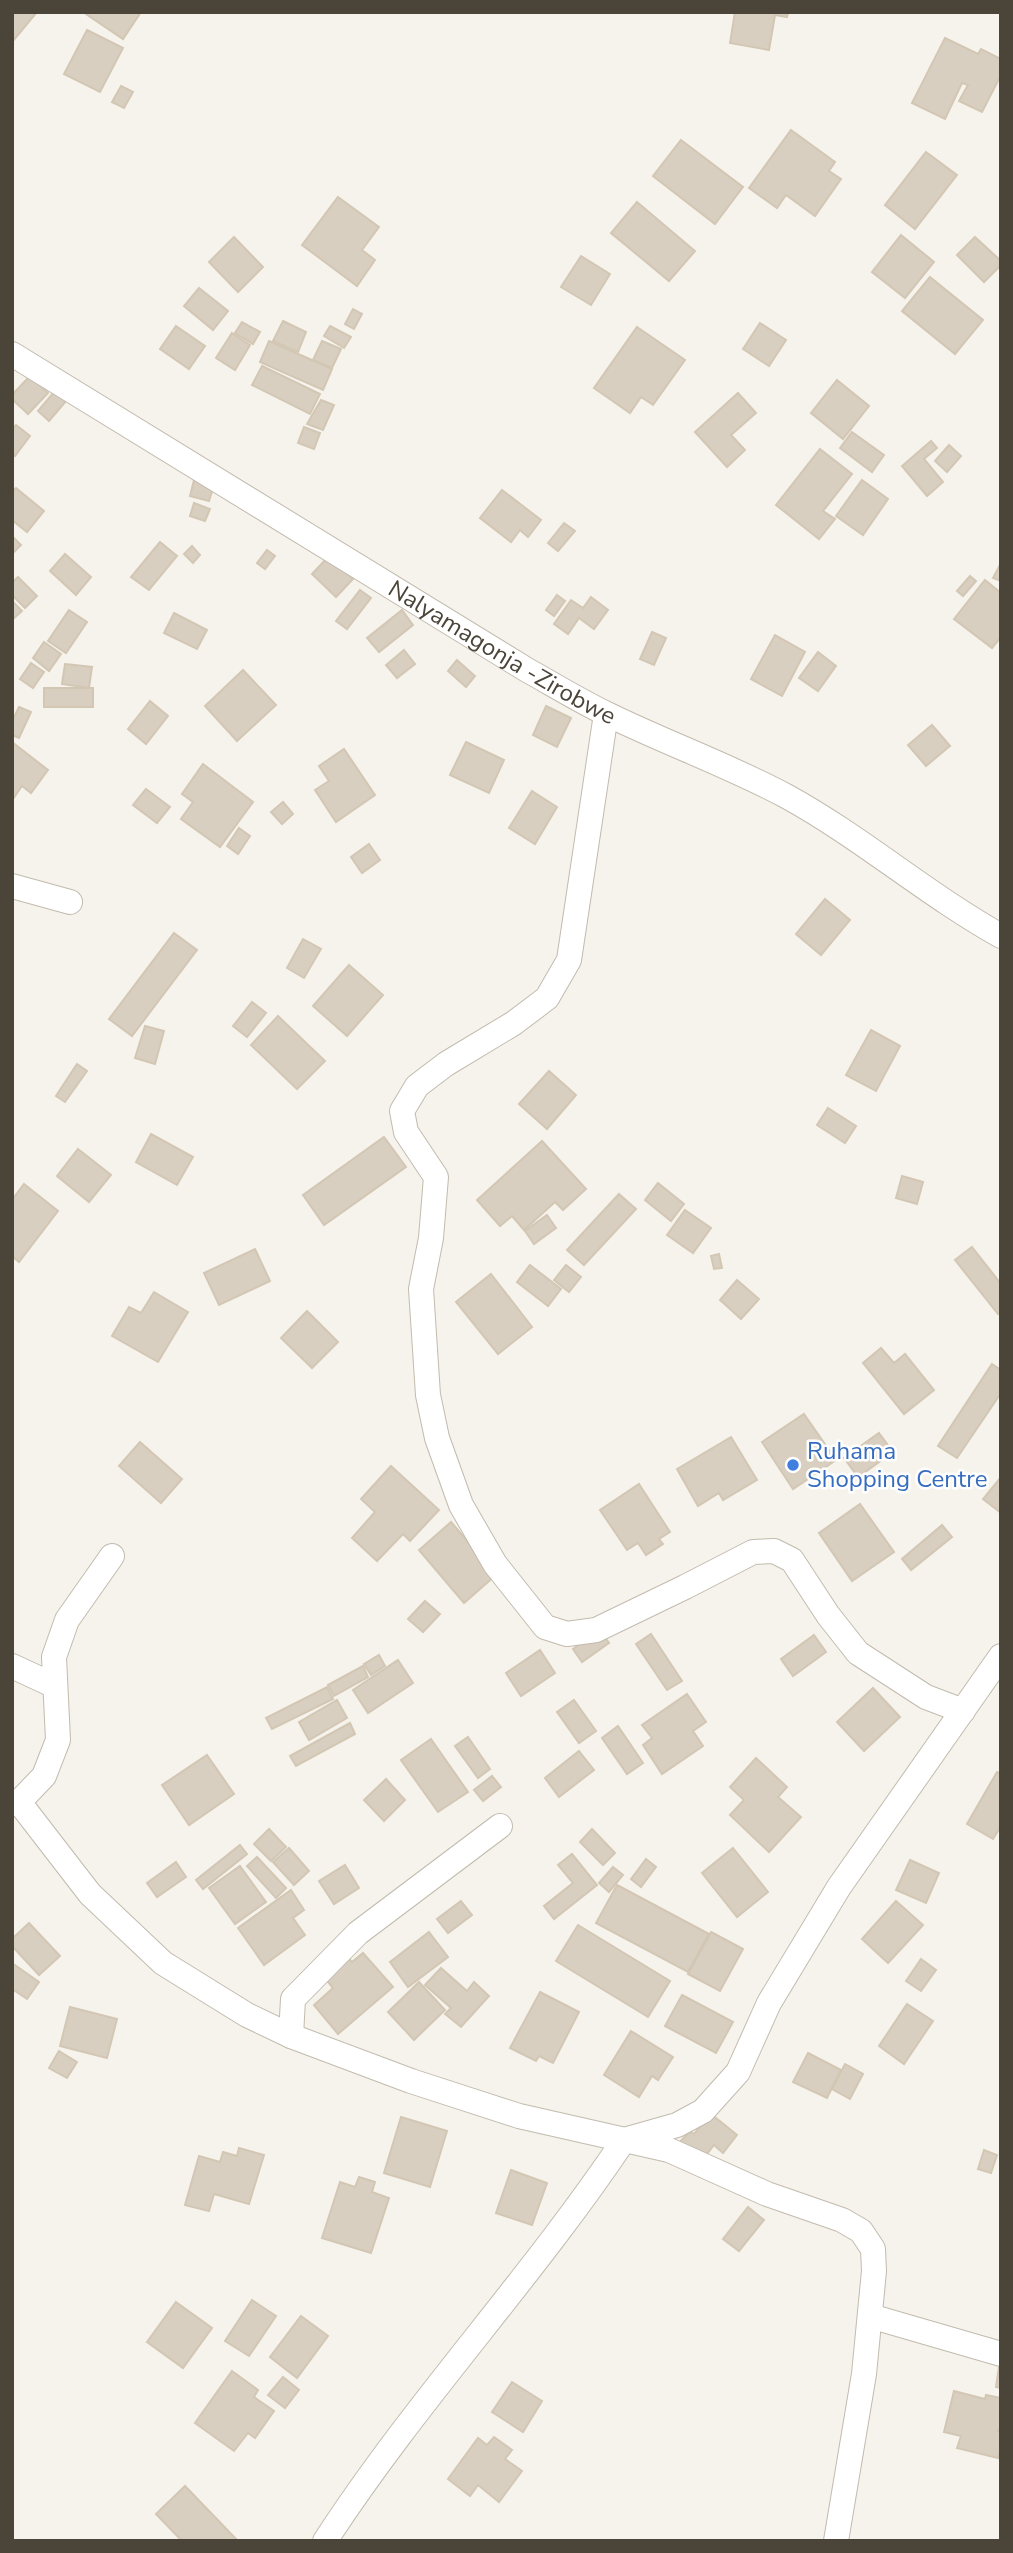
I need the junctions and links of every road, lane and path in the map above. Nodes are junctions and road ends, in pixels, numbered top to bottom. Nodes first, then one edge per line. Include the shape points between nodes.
1 (12, 354) edge
2 (607, 714) junction
3 (12, 886) edge
4 (70, 902) dead end
5 (1001, 936) edge
6 (113, 1556) dead end
7 (1001, 1656) edge
8 (12, 1666) edge
9 (55, 1686) junction
10 (963, 1711) junction
11 (16, 1803) edge
12 (500, 1826) dead end
13 (291, 2036) junction
14 (624, 2140) junction
15 (870, 2316) junction
16 (1001, 2354) edge
17 (325, 2541) edge
18 (836, 2541) edge

1 - 2 street, Nalyamagonja -Zirobwe via 492,649
2 - 5 street, Nalyamagonja -Zirobwe via 786,796
2 - 10 street via 569,960 547,998 417,1086 402,1111 406,1132 436,1177 421,1289 428,1395 437,1438 461,1505 495,1564 545,1627 567,1634 596,1630 753,1552 774,1551 792,1560 858,1653 926,1697
3 - 4 street
6 - 9 street via 67,1620 54,1657
7 - 10 street
8 - 9 street
9 - 11 street via 58,1740 44,1776
10 - 14 street via 839,1887 769,2003 738,2073 704,2111 677,2125
11 - 13 street via 90,1894 163,1963 247,2015
12 - 13 street via 358,1933 293,1998
13 - 14 street via 519,2116
14 - 15 street via 669,2150 861,2231 873,2249
14 - 17 street via 582,2203 365,2479
15 - 16 street
15 - 18 street

